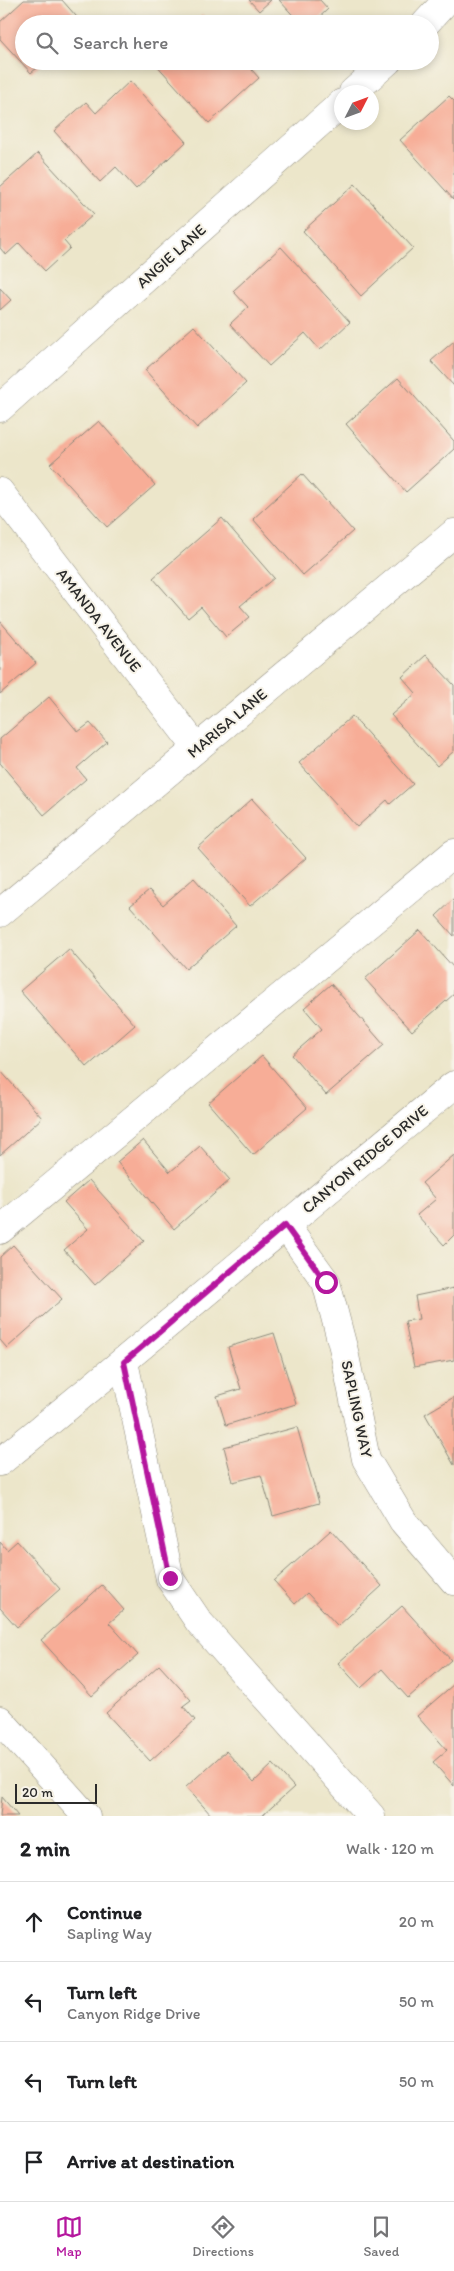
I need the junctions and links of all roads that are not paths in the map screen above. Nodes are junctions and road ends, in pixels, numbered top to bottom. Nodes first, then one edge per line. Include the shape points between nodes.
1 (447, 0) edge
2 (433, 15) edge
3 (378, 70) edge
4 (362, 85) edge
5 (334, 110) edge
6 (0, 408) edge
7 (0, 492) edge
8 (454, 534) edge
9 (197, 748) junction
10 (454, 854) edge
11 (0, 913) edge
12 (454, 1086) edge
13 (285, 1225) junction
14 (0, 1230) edge
15 (124, 1362) junction
16 (0, 1462) edge
17 (454, 1581) edge
18 (0, 1720) edge
19 (86, 1816) edge
20 (371, 1816) edge

1 - 2 street
3 - 4 street
5 - 6 street, ANGIE LANE
7 - 9 street, AMANDA AVENUE
8 - 9 street, MARISA LANE
9 - 11 street, MARISA LANE
10 - 14 street
12 - 13 street, CANYON RIDGE DRIVE
13 - 15 street, CANYON RIDGE DRIVE
13 - 17 street, SAPLING WAY via 326,1282 366,1460 403,1521
15 - 16 street, CANYON RIDGE DRIVE
15 - 20 street via 170,1578 198,1622
18 - 19 street

